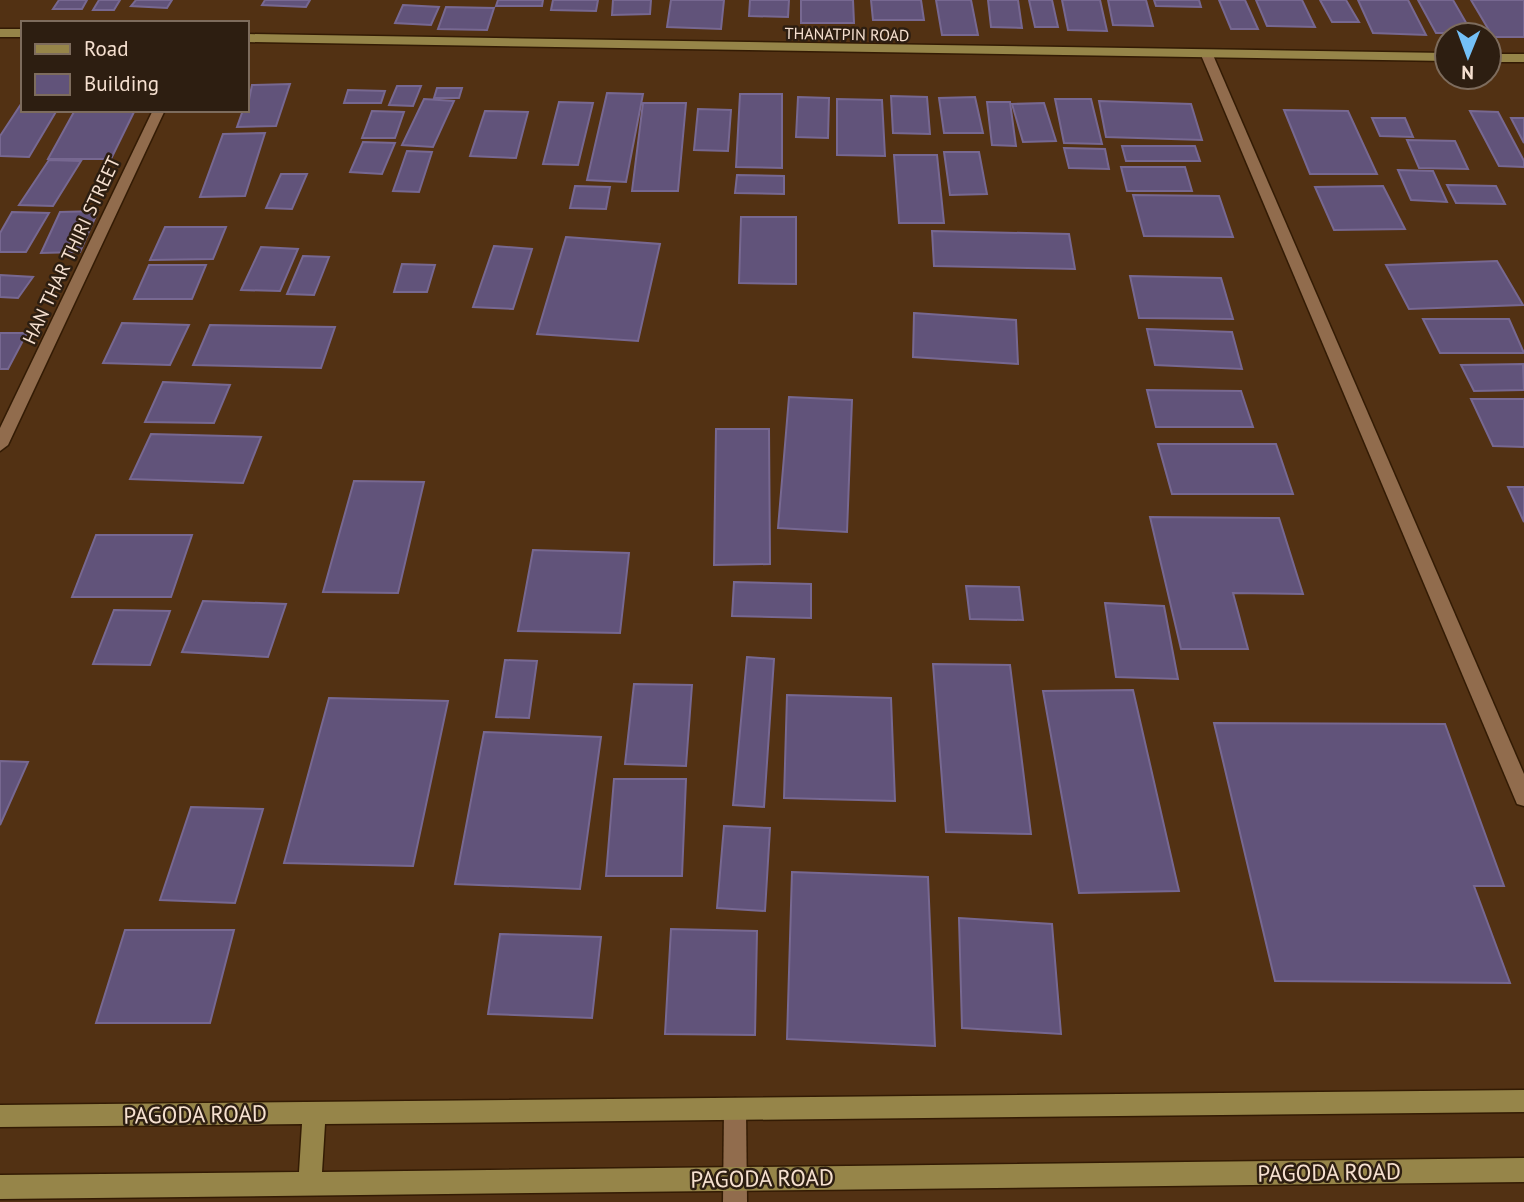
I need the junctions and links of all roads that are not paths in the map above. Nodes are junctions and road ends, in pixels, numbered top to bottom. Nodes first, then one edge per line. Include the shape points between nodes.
1 (0, 33) edge
2 (21, 33) edge
3 (248, 38) edge
4 (1207, 55) junction
5 (1433, 57) edge
6 (1503, 58) edge
7 (1524, 58) edge
8 (158, 112) edge
9 (0, 445) edge
10 (1524, 797) edge
11 (1524, 1101) edge
12 (735, 1109) junction
13 (314, 1113) junction
14 (0, 1116) edge
15 (1524, 1170) edge
16 (310, 1184) junction
17 (0, 1187) edge
18 (735, 1190) edge

1 - 2 street
3 - 4 street, THANATPIN ROAD
4 - 5 street, THANATPIN ROAD
4 - 10 street
6 - 7 street
8 - 9 street, HAN THAR THIRI STREET
11 - 12 street, PAGODA ROAD
12 - 13 street, PAGODA ROAD
12 - 18 street
13 - 14 street, PAGODA ROAD
13 - 16 street
15 - 18 street, PAGODA ROAD
16 - 17 street, PAGODA ROAD
16 - 18 street, PAGODA ROAD

